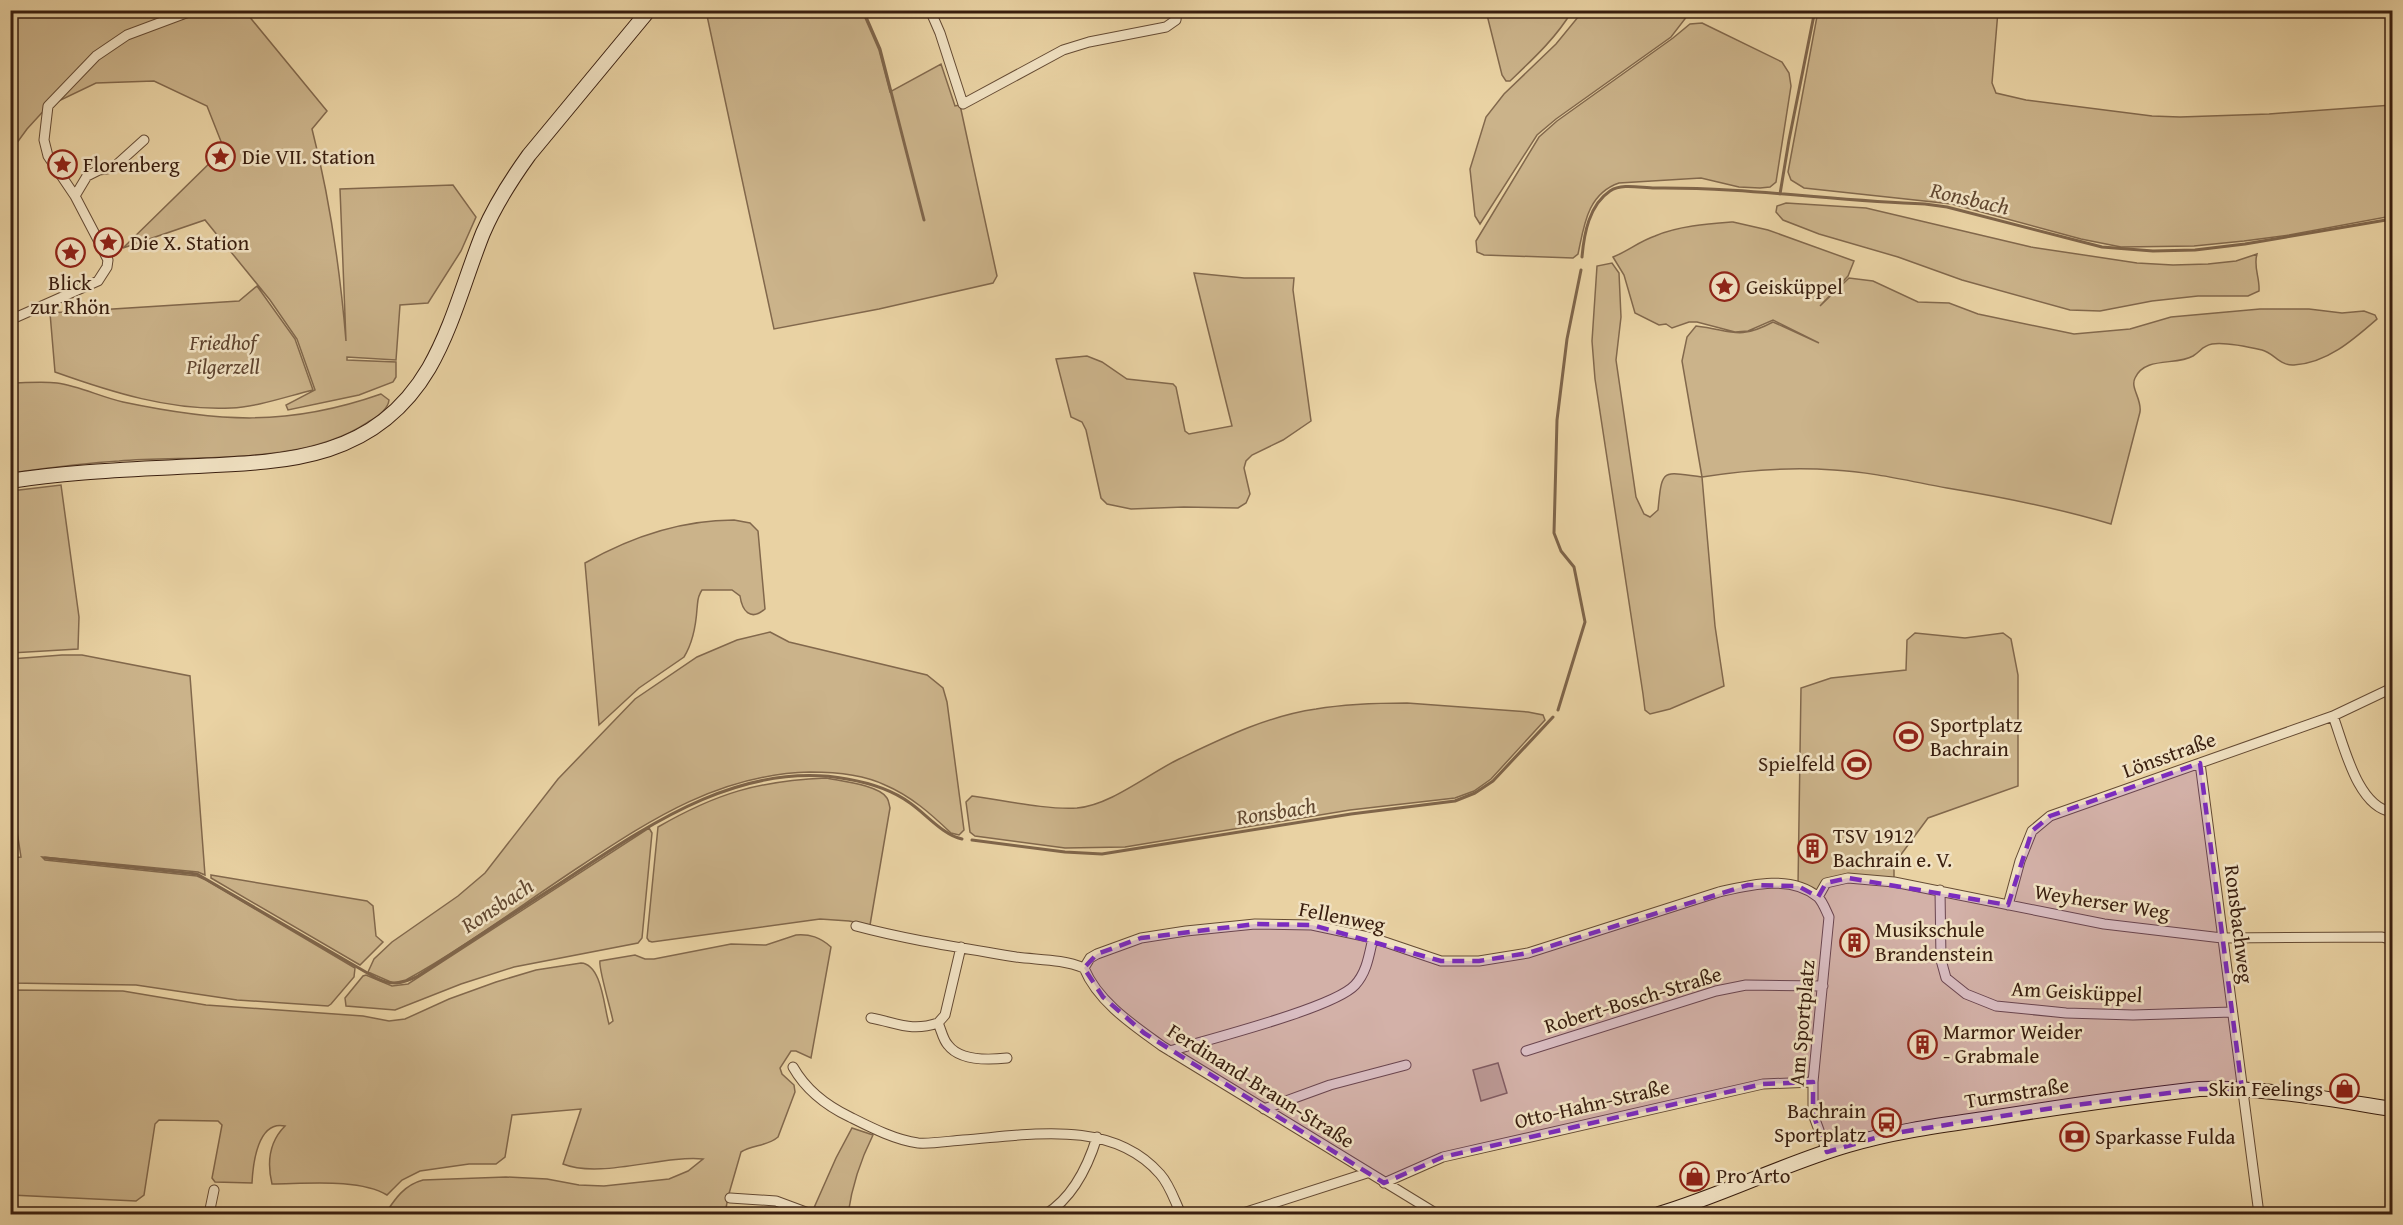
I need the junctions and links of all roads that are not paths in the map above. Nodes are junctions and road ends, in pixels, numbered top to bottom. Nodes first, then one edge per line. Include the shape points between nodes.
1 (194, 10) edge
2 (649, 10) edge
3 (1177, 10) edge
4 (933, 12) edge
5 (144, 140) dead end
6 (75, 196) junction
7 (10, 320) edge
8 (10, 481) edge
9 (2392, 688) edge
10 (2333, 716) junction
11 (2200, 763) junction
12 (2392, 812) edge
13 (1940, 890) junction
14 (1818, 897) junction
15 (2008, 905) junction
16 (856, 926) dead end
17 (1373, 938) junction
18 (2222, 938) junction
19 (2392, 940) edge
20 (961, 947) junction
21 (1084, 968) junction
22 (1822, 986) junction
23 (2232, 1012) junction
24 (871, 1018) dead end
25 (939, 1023) junction
26 (1170, 1051) junction
27 (1526, 1051) dead end
28 (1007, 1058) dead end
29 (1406, 1065) dead end
30 (793, 1067) dead end
31 (1813, 1082) junction
32 (2242, 1089) junction
33 (1264, 1109) junction
34 (2392, 1109) edge
35 (1097, 1137) junction
36 (1827, 1152) junction
37 (1367, 1173) junction
38 (1384, 1183) junction
39 (214, 1190) dead end
40 (730, 1198) dead end
41 (209, 1215) edge
42 (811, 1215) edge
43 (1046, 1215) edge
44 (1181, 1215) edge
45 (1240, 1215) edge
46 (1437, 1215) edge
47 (1659, 1215) edge
48 (2259, 1215) edge

1 - 6 street via 127,35 96,56 48,106 44,140 48,156
2 - 8 street via 513,177 483,234 433,360 406,400 376,426 332,449 284,460 81,472
3 - 4 street via 1176,20 1166,27 1068,48 963,104
5 - 6 street via 114,168 87,176
6 - 7 street via 108,260 105,272 98,281
9 - 10 street, Lönsstraße
10 - 11 street, Lönsstraße
10 - 12 street via 2358,782 2369,799
11 - 15 street, Lönsstraße via 2050,816 2032,831
11 - 18 street, Ronsbachweg
13 - 14 street, Weyherser Weg via 1848,878 1826,883
13 - 15 street, Weyherser Weg
13 - 23 street, Am Geisküppel via 1941,960 1946,978 1966,994 1996,1006 2066,1013
14 - 17 street, Fellenweg via 1798,886 1748,885 1528,953 1479,961 1441,961
14 - 22 street, Am Sportplatz via 1829,917
15 - 18 street, Weyherser Weg via 2104,924
16 - 20 street
17 - 21 street, Fellenweg via 1312,925 1209,928 1142,938 1097,954
17 - 26 street via 1367,965 1354,986 1333,998
18 - 19 street, Weyherser Weg
18 - 23 street, Ronsbachweg
20 - 21 street via 1063,961
20 - 25 street via 945,1015
21 - 26 street, Ferdinand-Braun-Straße via 1108,1003
22 - 27 street, Robert-Bosch-Straße via 1746,985 1716,991
22 - 31 street, Am Sportplatz
23 - 32 street, Ronsbachweg
24 - 25 street via 913,1028
25 - 28 street via 948,1045 960,1054 987,1060
26 - 33 street, Ferdinand-Braun-Straße
29 - 33 street via 1330,1085
30 - 35 street via 802,1083 833,1109 918,1143 1065,1133
31 - 36 street, Am Sportplatz via 1813,1114
31 - 38 street, Otto-Hahn-Straße via 1763,1084 1443,1157
32 - 34 street, Turmstraße
32 - 36 street, Turmstraße via 2199,1089 2031,1112 1888,1134
32 - 48 street, Ronsbachweg
33 - 37 street, Ferdinand-Braun-Straße
35 - 43 street via 1089,1164
35 - 44 street via 1144,1158 1162,1176
36 - 47 street, Turmstraße
37 - 38 street, Ferdinand-Braun-Straße
37 - 45 street
38 - 46 street, Ferdinand-Braun-Straße
39 - 41 street
40 - 42 street via 776,1201

